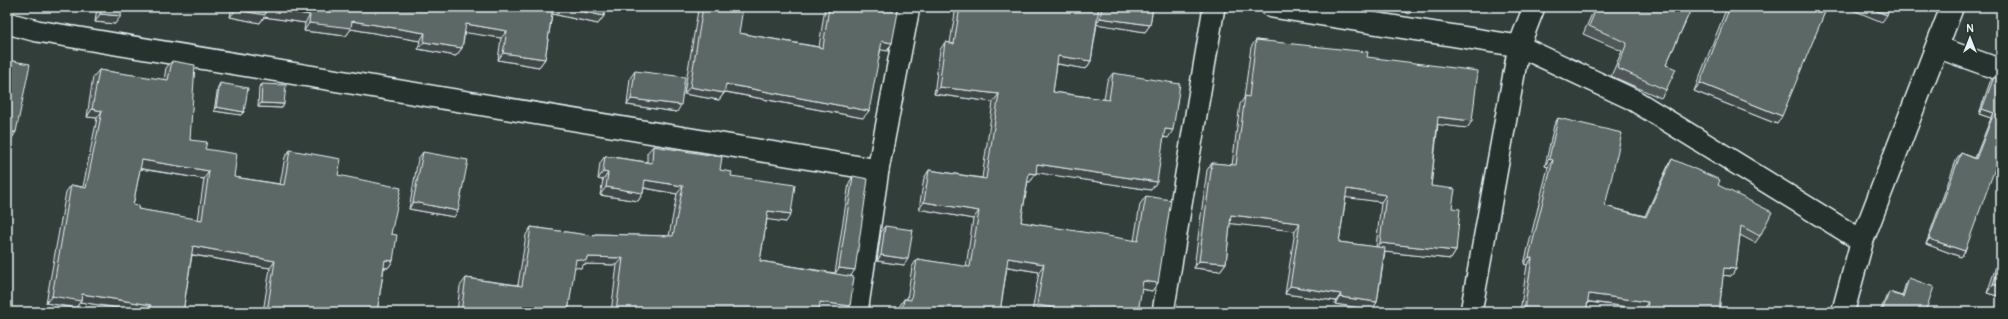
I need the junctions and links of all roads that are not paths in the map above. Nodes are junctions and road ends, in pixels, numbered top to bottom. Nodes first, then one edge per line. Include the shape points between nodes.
1 (909, 7) edge
2 (1214, 7) edge
3 (1272, 7) edge
4 (1534, 7) edge
5 (1952, 7) edge
6 (7, 23) edge
7 (1520, 46) junction
8 (1937, 47) junction
9 (2001, 70) edge
10 (878, 170) junction
11 (1862, 241) junction
12 (857, 312) edge
13 (1163, 312) edge
14 (1471, 312) edge
15 (1843, 312) edge

1 - 10 street
2 - 13 street
3 - 7 street
4 - 7 street
5 - 8 main road
6 - 10 street via 37,31
7 - 11 street via 1632,99
7 - 14 street
8 - 9 street
8 - 11 main road
10 - 12 street
11 - 15 main road

